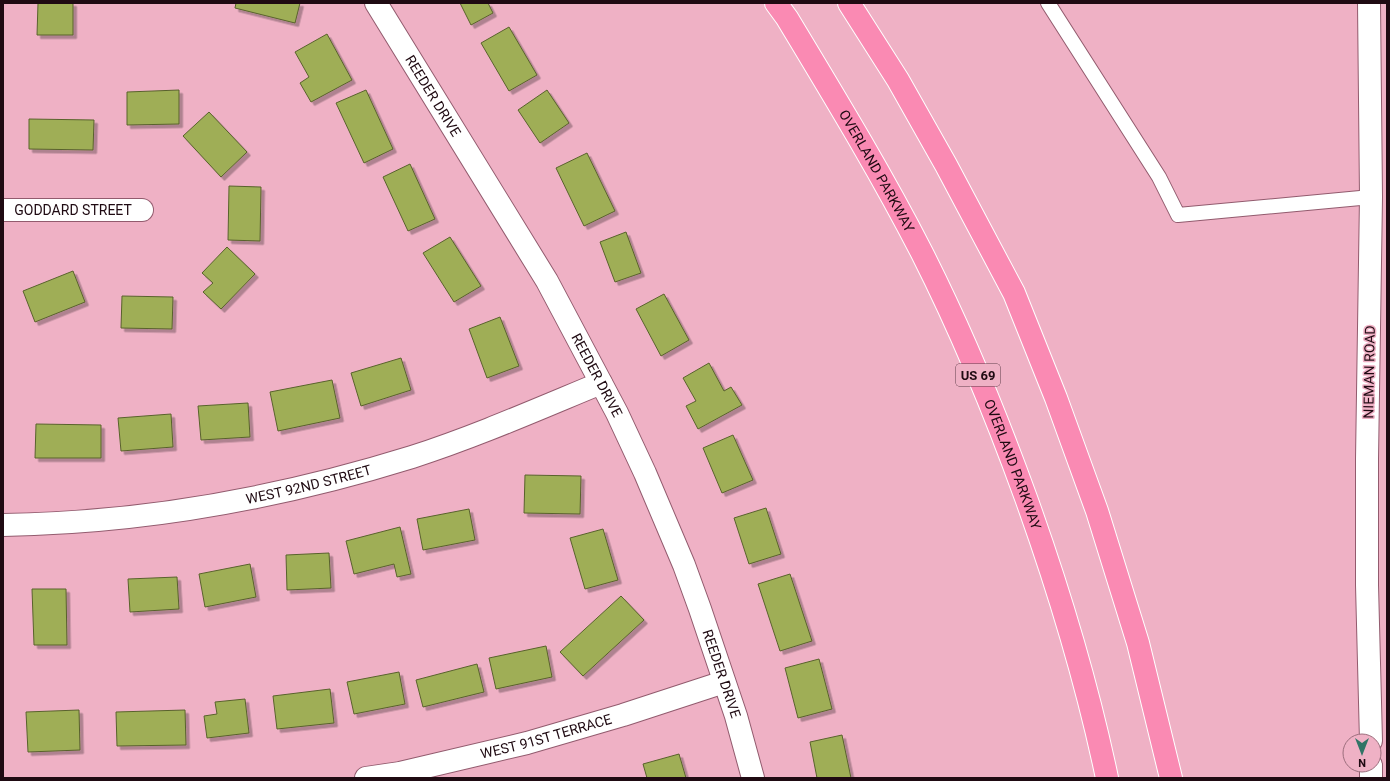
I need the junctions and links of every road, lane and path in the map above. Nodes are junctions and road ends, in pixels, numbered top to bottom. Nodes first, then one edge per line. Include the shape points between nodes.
1 (376, 3) edge
2 (776, 3) edge
3 (849, 3) edge
4 (1048, 3) edge
5 (1369, 3) edge
6 (1371, 197) junction
7 (3, 210) edge
8 (142, 210) dead end
9 (601, 383) junction
10 (3, 525) edge
11 (724, 682) junction
12 (1370, 733) edge
13 (366, 778) edge
14 (753, 778) edge
15 (1107, 778) edge
16 (1171, 778) edge

1 - 9 street, REEDER DRIVE via 547,281
2 - 15 highway, OVERLAND PARKWAY / US 69 via 860,140 922,253 968,351 1008,448 1042,542 1073,643
3 - 16 highway via 898,80 1014,292 1098,511 1138,643
4 - 6 lane via 1160,178 1178,215
5 - 6 street, NIEMAN ROAD
6 - 12 street, NIEMAN ROAD via 1367,459
7 - 8 street, GODDARD STREET
9 - 10 street, WEST 92ND STREET via 483,432 412,457 317,483 162,514
9 - 11 street, REEDER DRIVE via 645,473 681,558
11 - 13 street, WEST 91ST TERRACE via 527,743
11 - 14 street, REEDER DRIVE

